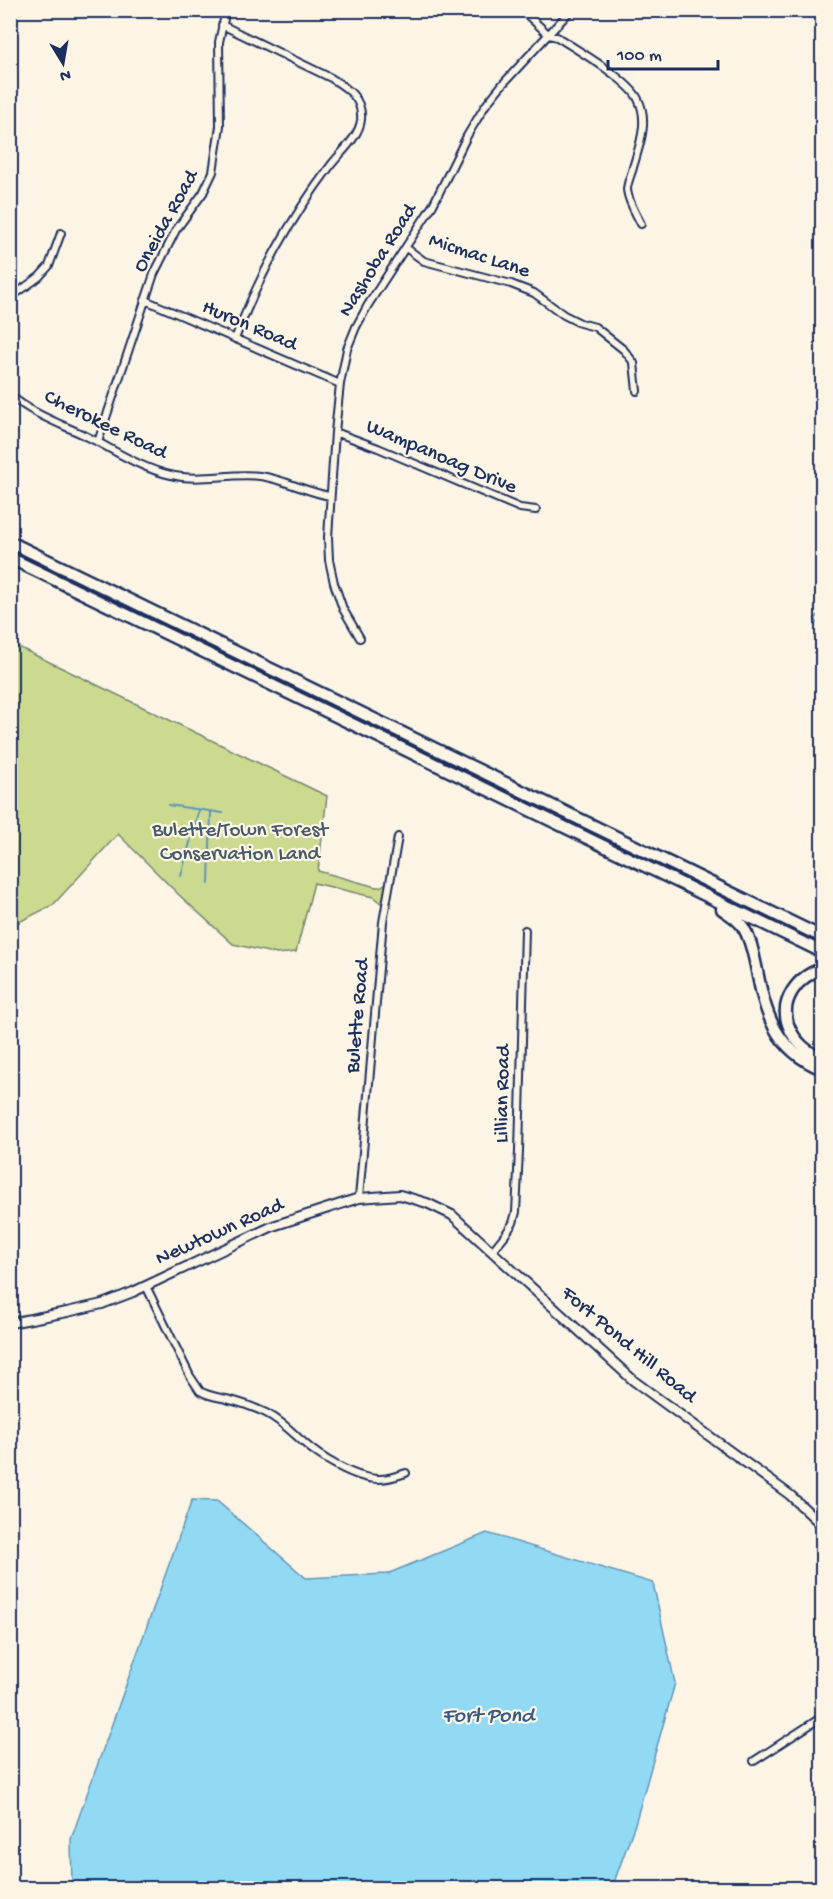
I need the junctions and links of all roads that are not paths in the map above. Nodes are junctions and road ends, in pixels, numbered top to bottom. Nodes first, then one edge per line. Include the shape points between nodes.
1 (226, 10) edge
2 (522, 10) edge
3 (571, 10) edge
4 (222, 25) junction
5 (549, 35) junction
6 (641, 224) dead end
7 (61, 232) dead end
8 (406, 248) junction
9 (10, 298) edge
10 (145, 300) junction
11 (235, 339) junction
12 (340, 384) junction
13 (637, 391) dead end
14 (10, 395) edge
15 (335, 432) junction
16 (98, 442) junction
17 (330, 496) junction
18 (536, 510) dead end
19 (10, 542) edge
20 (10, 558) edge
21 (360, 638) dead end
22 (398, 837) dead end
23 (706, 896) junction
24 (525, 930) dead end
25 (822, 937) edge
26 (822, 952) edge
27 (822, 969) edge
28 (822, 1060) edge
29 (822, 1069) edge
30 (359, 1198) junction
31 (445, 1210) joint
32 (492, 1251) junction
33 (146, 1286) junction
34 (10, 1323) edge
35 (406, 1473) dead end
36 (822, 1523) edge
37 (822, 1717) edge
38 (754, 1761) dead end

1 - 4 street, Oneida Road
2 - 5 street
3 - 5 street, Nashoba Road
4 - 10 street, Oneida Road via 220,126 213,172 176,230
4 - 11 street via 345,87 356,97 361,118 353,138 288,226
5 - 6 street via 606,69 638,98 644,130 627,189
5 - 8 street, Nashoba Road via 485,106
7 - 9 street via 50,266
8 - 12 street, Nashoba Road via 356,327
8 - 13 street, Micmac Lane via 424,261 534,293 580,324 595,327 634,363
10 - 11 street, Huron Road
10 - 16 street, Oneida Road
11 - 12 street, Huron Road
12 - 15 street, Nashoba Road
14 - 16 street, Cherokee Road via 51,421
15 - 17 street, Nashoba Road
15 - 18 street, Wampanoag Drive via 520,508
16 - 17 street, Cherokee Road via 155,471 179,477 261,476
17 - 21 street, Nashoba Road via 329,560 343,609
19 - 25 highway
20 - 23 highway
22 - 30 street, Bulette Road via 383,922
23 - 26 highway
23 - 29 highway via 737,920 748,935 770,1023 789,1047
24 - 32 street, Lillian Road via 516,1212 513,1223
27 - 28 highway via 806,976 791,991 786,1014 794,1037
30 - 31 street, Newtown Road via 400,1195
30 - 33 street, Newtown Road via 273,1226
31 - 32 street, Fort Pond Hill Road
32 - 36 street, Fort Pond Hill Road via 634,1381 790,1495
33 - 34 street, Newtown Road via 102,1304
33 - 35 street via 200,1391 269,1415 309,1447 347,1470 379,1479
37 - 38 street

